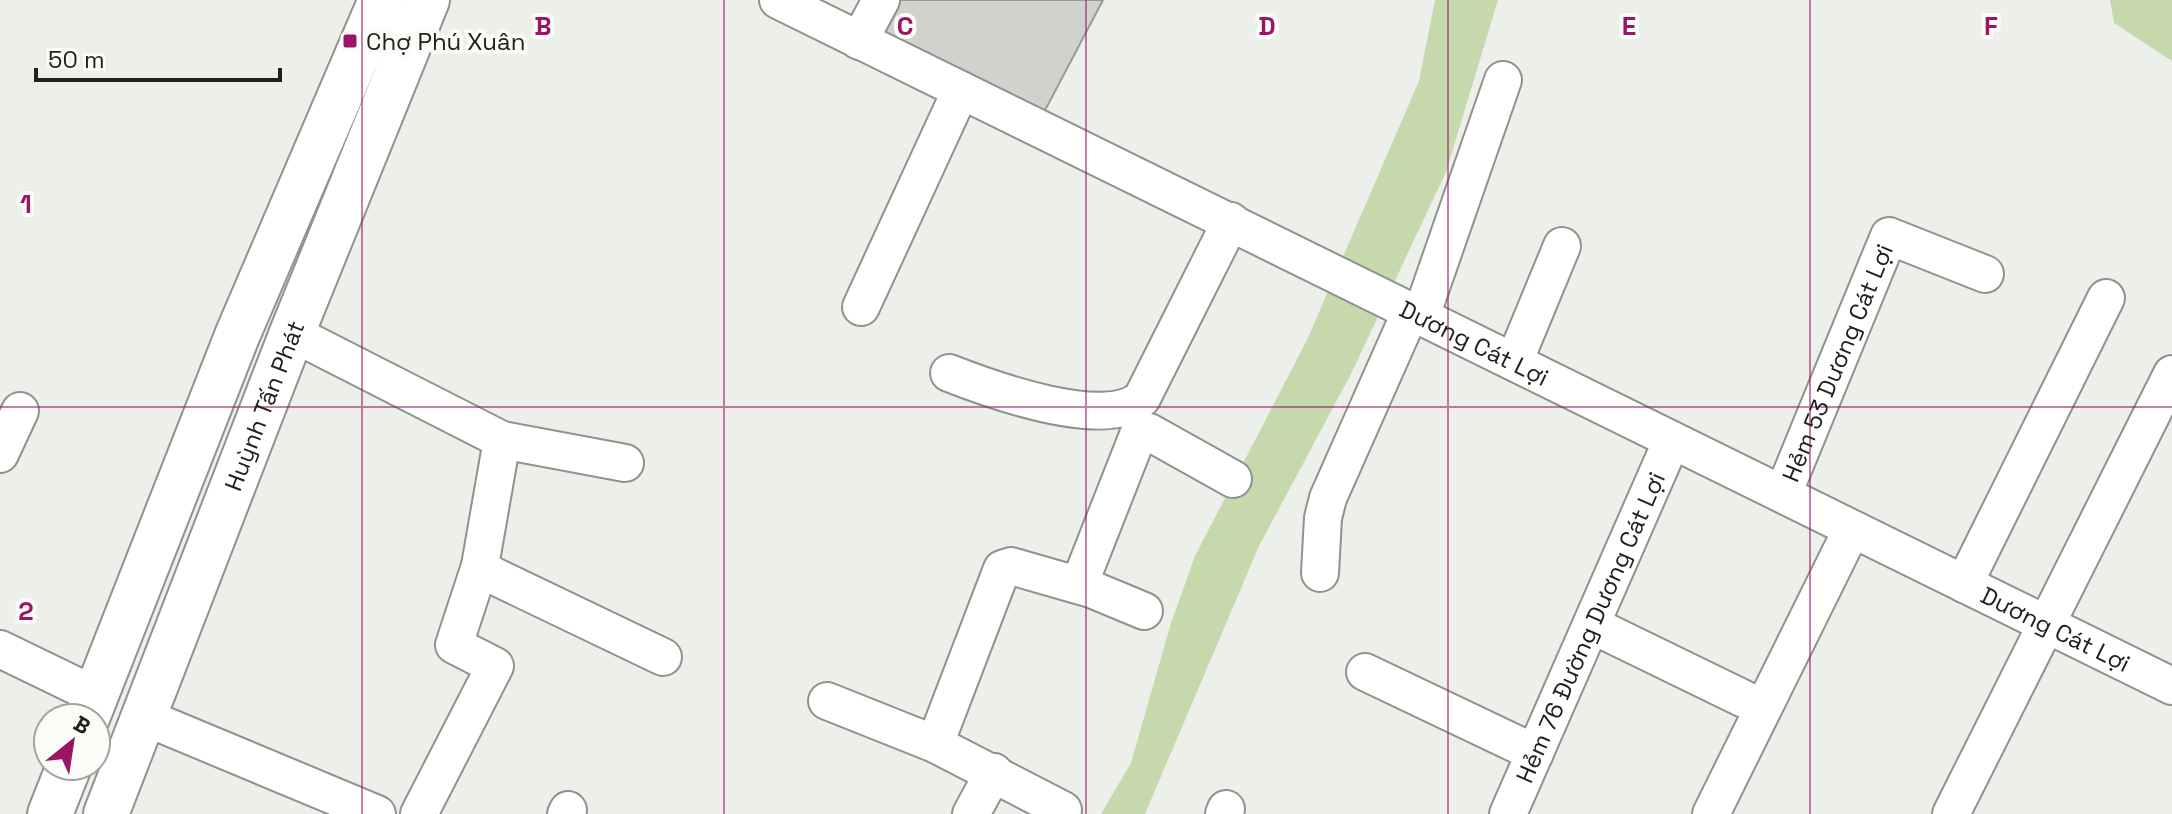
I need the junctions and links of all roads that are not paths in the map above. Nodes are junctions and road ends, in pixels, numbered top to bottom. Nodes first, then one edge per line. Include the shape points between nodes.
1 (381, 0) edge
2 (427, 0) edge
3 (778, 0) edge
4 (881, 0) edge
5 (859, 41) junction
6 (1503, 80) dead end
7 (961, 90) junction
8 (1231, 221) junction
9 (1562, 246) dead end
10 (1985, 274) dead end
11 (2106, 298) dead end
12 (861, 307) dead end
13 (1411, 310) junction
14 (292, 333) junction
15 (1514, 362) junction
16 (949, 373) dead end
17 (2172, 374) edge
18 (20, 411) dead end
19 (502, 440) junction
20 (1672, 440) junction
21 (0, 454) edge
22 (625, 463) dead end
23 (1233, 479) dead end
24 (1783, 494) junction
25 (1852, 529) junction
26 (480, 566) junction
27 (1320, 573) dead end
28 (1964, 584) junction
29 (1079, 585) junction
30 (1144, 611) dead end
31 (1592, 625) junction
32 (2046, 625) junction
33 (0, 649) edge
34 (663, 657) dead end
35 (1365, 672) dead end
36 (2172, 686) edge
37 (1744, 699) dead end
38 (827, 701) dead end
39 (85, 702) edge
40 (93, 702) edge
41 (112, 710) edge
42 (142, 716) junction
43 (935, 744) junction
44 (1535, 753) junction
45 (994, 772) junction
46 (63, 782) edge
47 (1063, 810) dead end
48 (50, 814) edge
49 (106, 814) edge
50 (377, 814) edge
51 (419, 814) edge
52 (971, 814) edge
53 (1508, 814) edge
54 (1711, 814) edge
55 (1951, 814) edge

1 - 40 main road, Huỳnh Tấn Phát via 237,336
2 - 14 main road, Huỳnh Tấn Phát
3 - 5 street, Dương Cát Lợi
4 - 5 street
5 - 7 street, Dương Cát Lợi
6 - 13 street
7 - 8 street, Dương Cát Lợi
7 - 12 street
8 - 13 street, Dương Cát Lợi
8 - 16 street via 1133,408 1095,412
9 - 15 street
10 - 24 street, Hẻm 53 Dương Cát Lợi via 1889,236
11 - 28 street
13 - 15 street, Dương Cát Lợi
13 - 27 street via 1328,498
14 - 19 street
14 - 42 main road, Huỳnh Tấn Phát
15 - 20 street, Dương Cát Lợi
17 - 32 street
18 - 21 street
19 - 22 street
19 - 26 street
20 - 24 street, Dương Cát Lợi
20 - 31 street, Hẻm 76 Đường Dương Cát Lợi
23 - 29 street via 1140,430
24 - 25 street, Dương Cát Lợi
25 - 28 street, Dương Cát Lợi
25 - 54 street
26 - 34 street
26 - 51 street via 454,645 495,666
28 - 32 street, Dương Cát Lợi
29 - 30 street
29 - 43 street via 1011,566 1002,569
31 - 37 street
31 - 44 street, Hẻm 76 Đường Dương Cát Lợi
32 - 36 street, Dương Cát Lợi
32 - 55 street
33 - 39 street
35 - 44 street
38 - 43 street
41 - 42 main road
42 - 49 main road, Huỳnh Tấn Phát
42 - 50 street
43 - 45 street
44 - 53 street, Hẻm 76 Đường Dương Cát Lợi
45 - 47 street
45 - 52 street
46 - 48 main road

